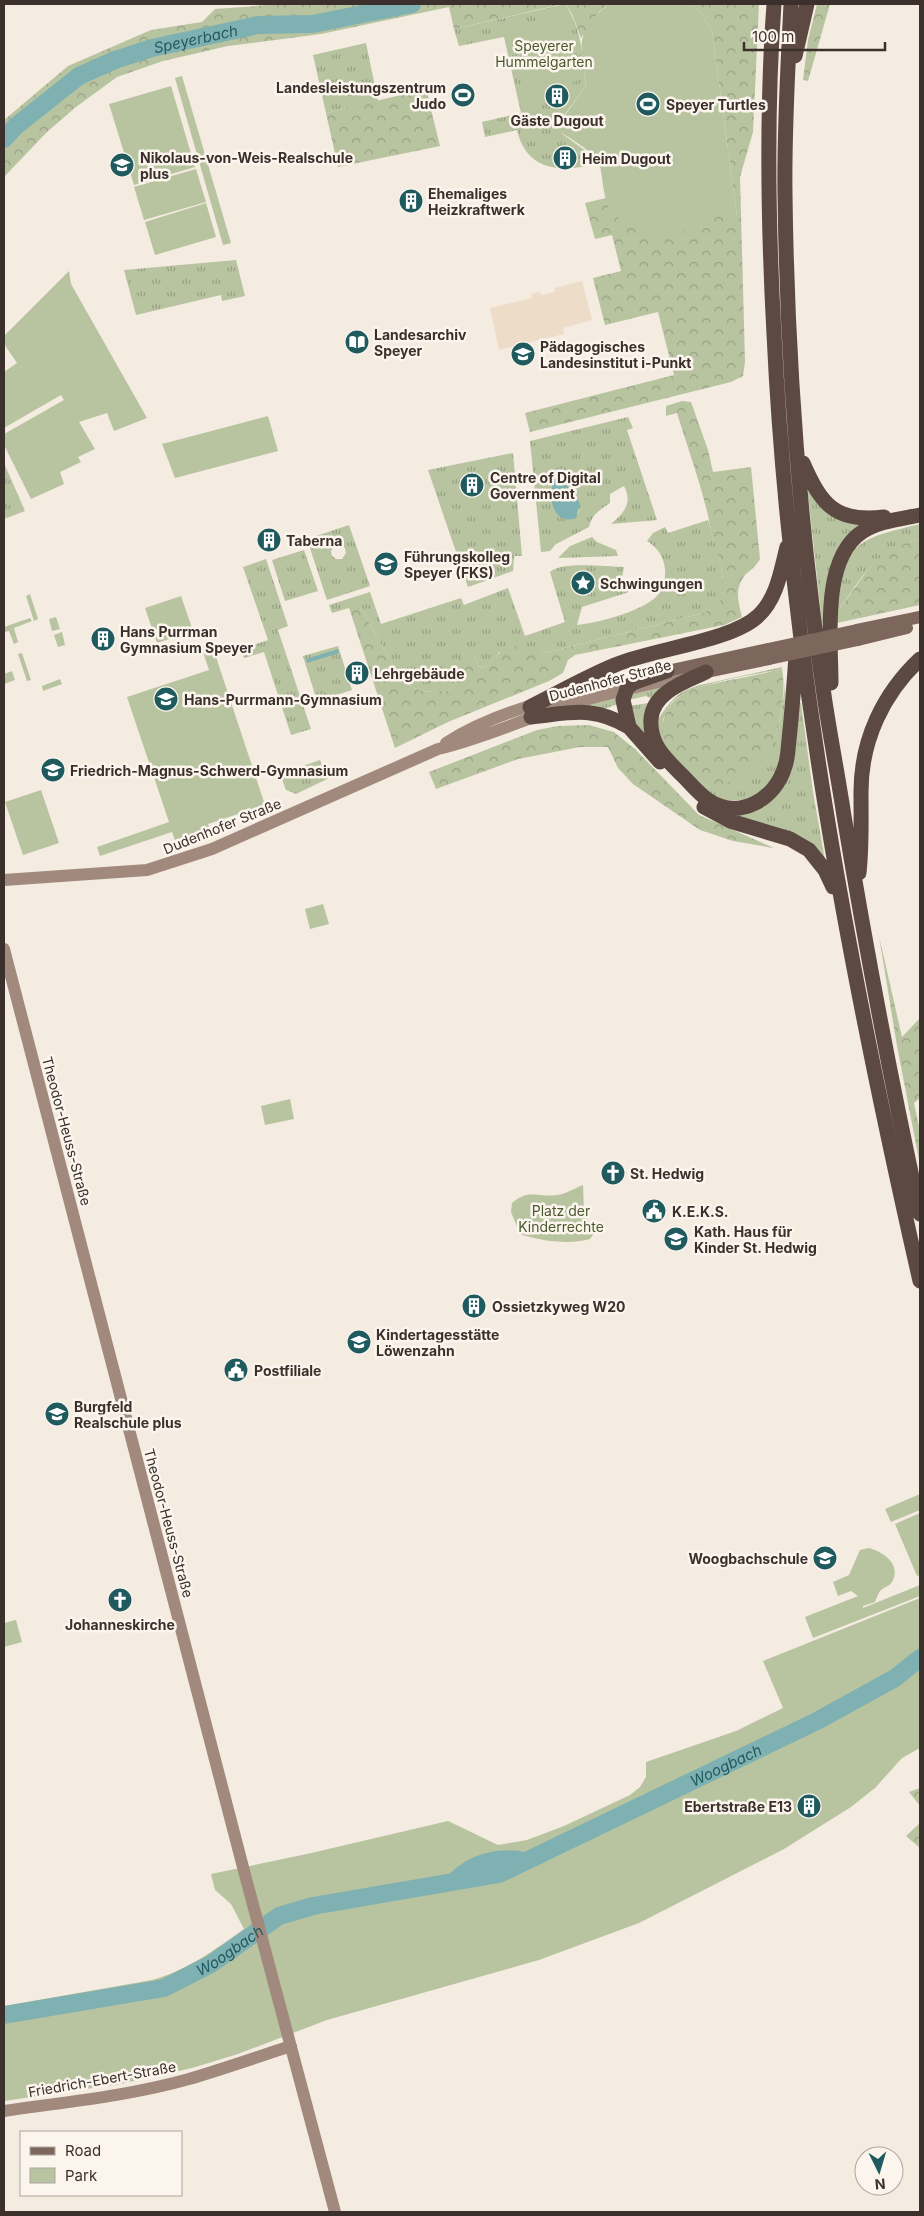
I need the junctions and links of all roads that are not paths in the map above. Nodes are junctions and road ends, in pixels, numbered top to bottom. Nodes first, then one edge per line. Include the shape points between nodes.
1 (773, 4) edge
2 (791, 4) edge
3 (807, 4) edge
4 (786, 92) junction
5 (798, 452) junction
6 (920, 510) edge
7 (920, 515) edge
8 (789, 541) junction
9 (798, 617) junction
10 (920, 617) edge
11 (920, 625) edge
12 (857, 635) junction
13 (768, 654) junction
14 (920, 659) edge
15 (667, 671) junction
16 (706, 672) junction
17 (627, 688) junction
18 (531, 712) junction
19 (629, 727) junction
20 (831, 737) junction
21 (4, 880) edge
22 (857, 892) junction
23 (843, 906) junction
24 (4, 949) edge
25 (920, 1214) edge
26 (920, 1281) edge
27 (291, 2046) junction
28 (4, 2111) edge
29 (335, 2212) edge

1 - 8 highway via 769,212 771,284 776,394
2 - 4 highway
3 - 4 highway
4 - 5 highway via 787,284
5 - 6 highway via 821,498 843,514 869,519
5 - 20 highway via 811,591
7 - 20 highway via 889,521 863,531 853,538 841,559 835,576 830,616
8 - 9 highway
8 - 18 highway via 768,604 746,626 615,665
9 - 16 highway via 785,767 771,791 756,804 735,810 709,801 661,755 652,737 651,718 656,704 670,689
9 - 23 highway via 807,697
10 - 12 main road
11 - 12 main road
12 - 13 main road, bridge
13 - 15 main road
13 - 16 main road
14 - 22 highway via 883,704 872,726 860,790 862,843
15 - 17 highway
15 - 18 main road, Dudenhofer Straße via 592,689
16 - 17 main road, Dudenhofer Straße
17 - 18 main road, Dudenhofer Straße
17 - 19 highway via 622,700
18 - 19 highway via 586,712
18 - 21 main road, Dudenhofer Straße via 465,742 438,748 212,849 148,870
19 - 23 highway via 704,808 730,821 790,838 809,850 825,870
20 - 22 highway
22 - 25 highway
23 - 26 highway
24 - 27 main road, Theodor-Heuss-Straße
27 - 28 main road, Friedrich-Ebert-Straße via 152,2088
27 - 29 main road, Theodor-Heuss-Straße

